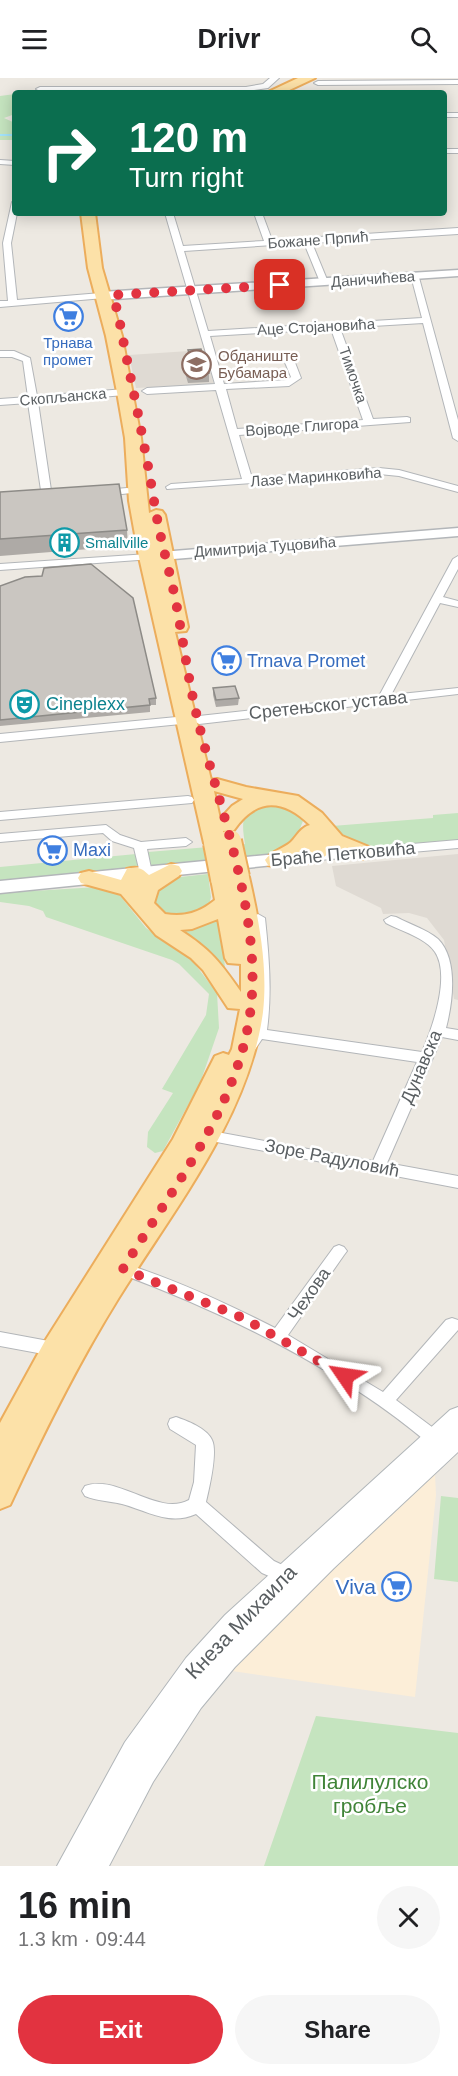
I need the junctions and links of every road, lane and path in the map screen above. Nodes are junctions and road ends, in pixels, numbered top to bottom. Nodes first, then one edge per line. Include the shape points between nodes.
1 (275, 78) edge
2 (315, 80) edge
3 (408, 82) junction
4 (458, 82) edge
5 (39, 89) dead end
6 (282, 90) edge
7 (291, 90) edge
8 (410, 90) edge
9 (12, 204) edge
10 (89, 216) edge
11 (97, 216) edge
12 (170, 216) edge
13 (259, 216) edge
14 (458, 231) edge
15 (307, 241) junction
16 (4, 243) edge
17 (269, 243) junction
18 (178, 249) junction
19 (458, 273) edge
20 (10, 276) junction
21 (415, 276) junction
22 (0, 277) edge
23 (324, 282) junction
24 (193, 290) junction
25 (107, 296) junction
26 (13, 302) junction
27 (0, 304) edge
28 (427, 320) junction
29 (335, 326) junction
30 (205, 334) junction
31 (0, 354) edge
32 (289, 360) dead end
33 (220, 387) junction
34 (147, 391) dead end
35 (125, 392) junction
36 (33, 399) junction
37 (447, 401) junction
38 (0, 402) edge
39 (458, 402) edge
40 (407, 420) dead end
41 (369, 422) junction
42 (235, 432) junction
43 (458, 438) edge
44 (248, 482) junction
45 (171, 487) dead end
46 (458, 489) edge
47 (127, 491) dead end
48 (96, 494) edge
49 (36, 498) edge
50 (458, 532) edge
51 (156, 556) junction
52 (458, 559) edge
53 (0, 567) edge
54 (436, 599) junction
55 (458, 604) edge
56 (458, 691) edge
57 (383, 699) junction
58 (193, 720) junction
59 (0, 738) edge
60 (217, 785) junction
61 (278, 797) junction
62 (188, 800) dead end
63 (104, 807) junction
64 (0, 816) edge
65 (106, 829) junction
66 (224, 836) junction
67 (0, 838) edge
68 (319, 839) junction
69 (186, 842) dead end
70 (458, 844) edge
71 (140, 846) junction
72 (362, 852) junction
73 (276, 860) joint
74 (171, 870) joint
75 (89, 878) joint
76 (229, 881) junction
77 (0, 887) edge
78 (142, 891) junction
79 (258, 918) dead end
80 (391, 920) dead end
81 (236, 1002) junction
82 (438, 1031) junction
83 (259, 1034) junction
84 (458, 1035) edge
85 (425, 1058) junction
86 (237, 1064) junction
87 (206, 1135) junction
88 (378, 1167) junction
89 (458, 1182) edge
90 (339, 1251) dead end
91 (123, 1269) junction
92 (452, 1325) dead end
93 (278, 1337) junction
94 (0, 1339) edge
95 (54, 1349) junction
96 (384, 1401) junction
97 (458, 1417) edge
98 (176, 1424) dead end
99 (446, 1438) edge
100 (0, 1450) edge
101 (91, 1491) dead end
102 (0, 1496) edge
103 (197, 1505) junction
104 (285, 1575) junction
105 (71, 1866) edge
106 (94, 1866) edge

1 - 5 street via 265,86 246,89
2 - 3 street
2 - 6 main road
2 - 7 main road
3 - 4 street
3 - 8 street
9 - 16 street
10 - 25 main road
11 - 25 main road
12 - 18 street
13 - 17 street
14 - 15 street, Божане Прпић
15 - 17 street, Божане Прпић
15 - 23 street
16 - 20 street
17 - 18 street, Божане Прпић
18 - 24 street
19 - 21 street, Даничићева
20 - 22 street
20 - 26 street
21 - 23 street, Даничићева
21 - 28 street
23 - 24 street, Даничићева
24 - 25 street, Даничићева
24 - 30 street
25 - 26 street, Даничићева
25 - 35 main road
25 - 51 main road via 123,332 147,452
26 - 27 street, Даничићева
28 - 29 street, Аце Стојановића
28 - 37 street
29 - 30 street, Аце Стојановића
29 - 41 street, Тимочка
30 - 33 street
31 - 36 street via 14,354 27,360
32 - 33 street via 294,381
33 - 34 street
33 - 42 street
35 - 36 street, Скопљанска
35 - 51 main road via 138,501
36 - 38 street, Скопљанска
36 - 49 street via 51,497
37 - 39 street
37 - 43 street
40 - 41 street, Тимочка
41 - 42 street, Војводе Глигора
42 - 44 street
44 - 45 street, Лазе Маринковића
44 - 46 street, Лазе Маринковића via 379,471
47 - 48 street
50 - 51 street, Димитрија Туцовића
51 - 53 street, Димитрија Туцовића
51 - 58 main road
52 - 54 street
54 - 55 street
54 - 57 street
56 - 57 street, Сретењског устава
57 - 58 street, Сретењског устава
58 - 59 street, Сретењског устава
58 - 60 main road
58 - 66 main road
60 - 61 main road
60 - 66 main road
61 - 66 main road via 258,800 234,813
61 - 68 main road via 297,804
62 - 63 street
63 - 64 street
63 - 65 street
65 - 67 street
65 - 71 street via 116,838
66 - 76 main road, bridge
68 - 72 street, Браће Петковића
68 - 72 main road
68 - 73 main road
69 - 71 street
70 - 72 street, Браће Петковића
71 - 78 street
73 - 76 street, Браће Петковића
74 - 76 street, Браће Петковића
74 - 78 main road
75 - 77 street
75 - 78 main road
76 - 78 main road via 215,913 190,922 173,923
76 - 81 main road
76 - 86 main road via 250,940 252,980 250,1013
78 - 81 main road via 165,930 204,958
79 - 83 street via 265,978
80 - 82 street, Дунавска via 432,941 442,951 447,999
81 - 95 main road via 234,1025 222,1065 198,1116
82 - 84 street
82 - 85 street, Дунавска
83 - 85 street
83 - 86 street
85 - 88 street, Дунавска
86 - 87 main road
87 - 88 street, Зоре Радуловић
87 - 91 main road
88 - 89 street, Зоре Радуловић
90 - 93 street, Чехова
91 - 93 street via 243,1318
91 - 102 main road via 50,1391
92 - 96 street
93 - 96 street
94 - 95 street
95 - 100 main road
96 - 99 street
97 - 99 main road, Кнеза Михаила
98 - 103 street via 205,1443
99 - 104 main road, Кнеза Михаила
99 - 106 main road, Кнеза Михаила via 226,1658 143,1773
101 - 103 street via 123,1496 175,1513
103 - 104 street via 268,1567
104 - 105 main road, Кнеза Михаила via 234,1623 181,1684 135,1751

